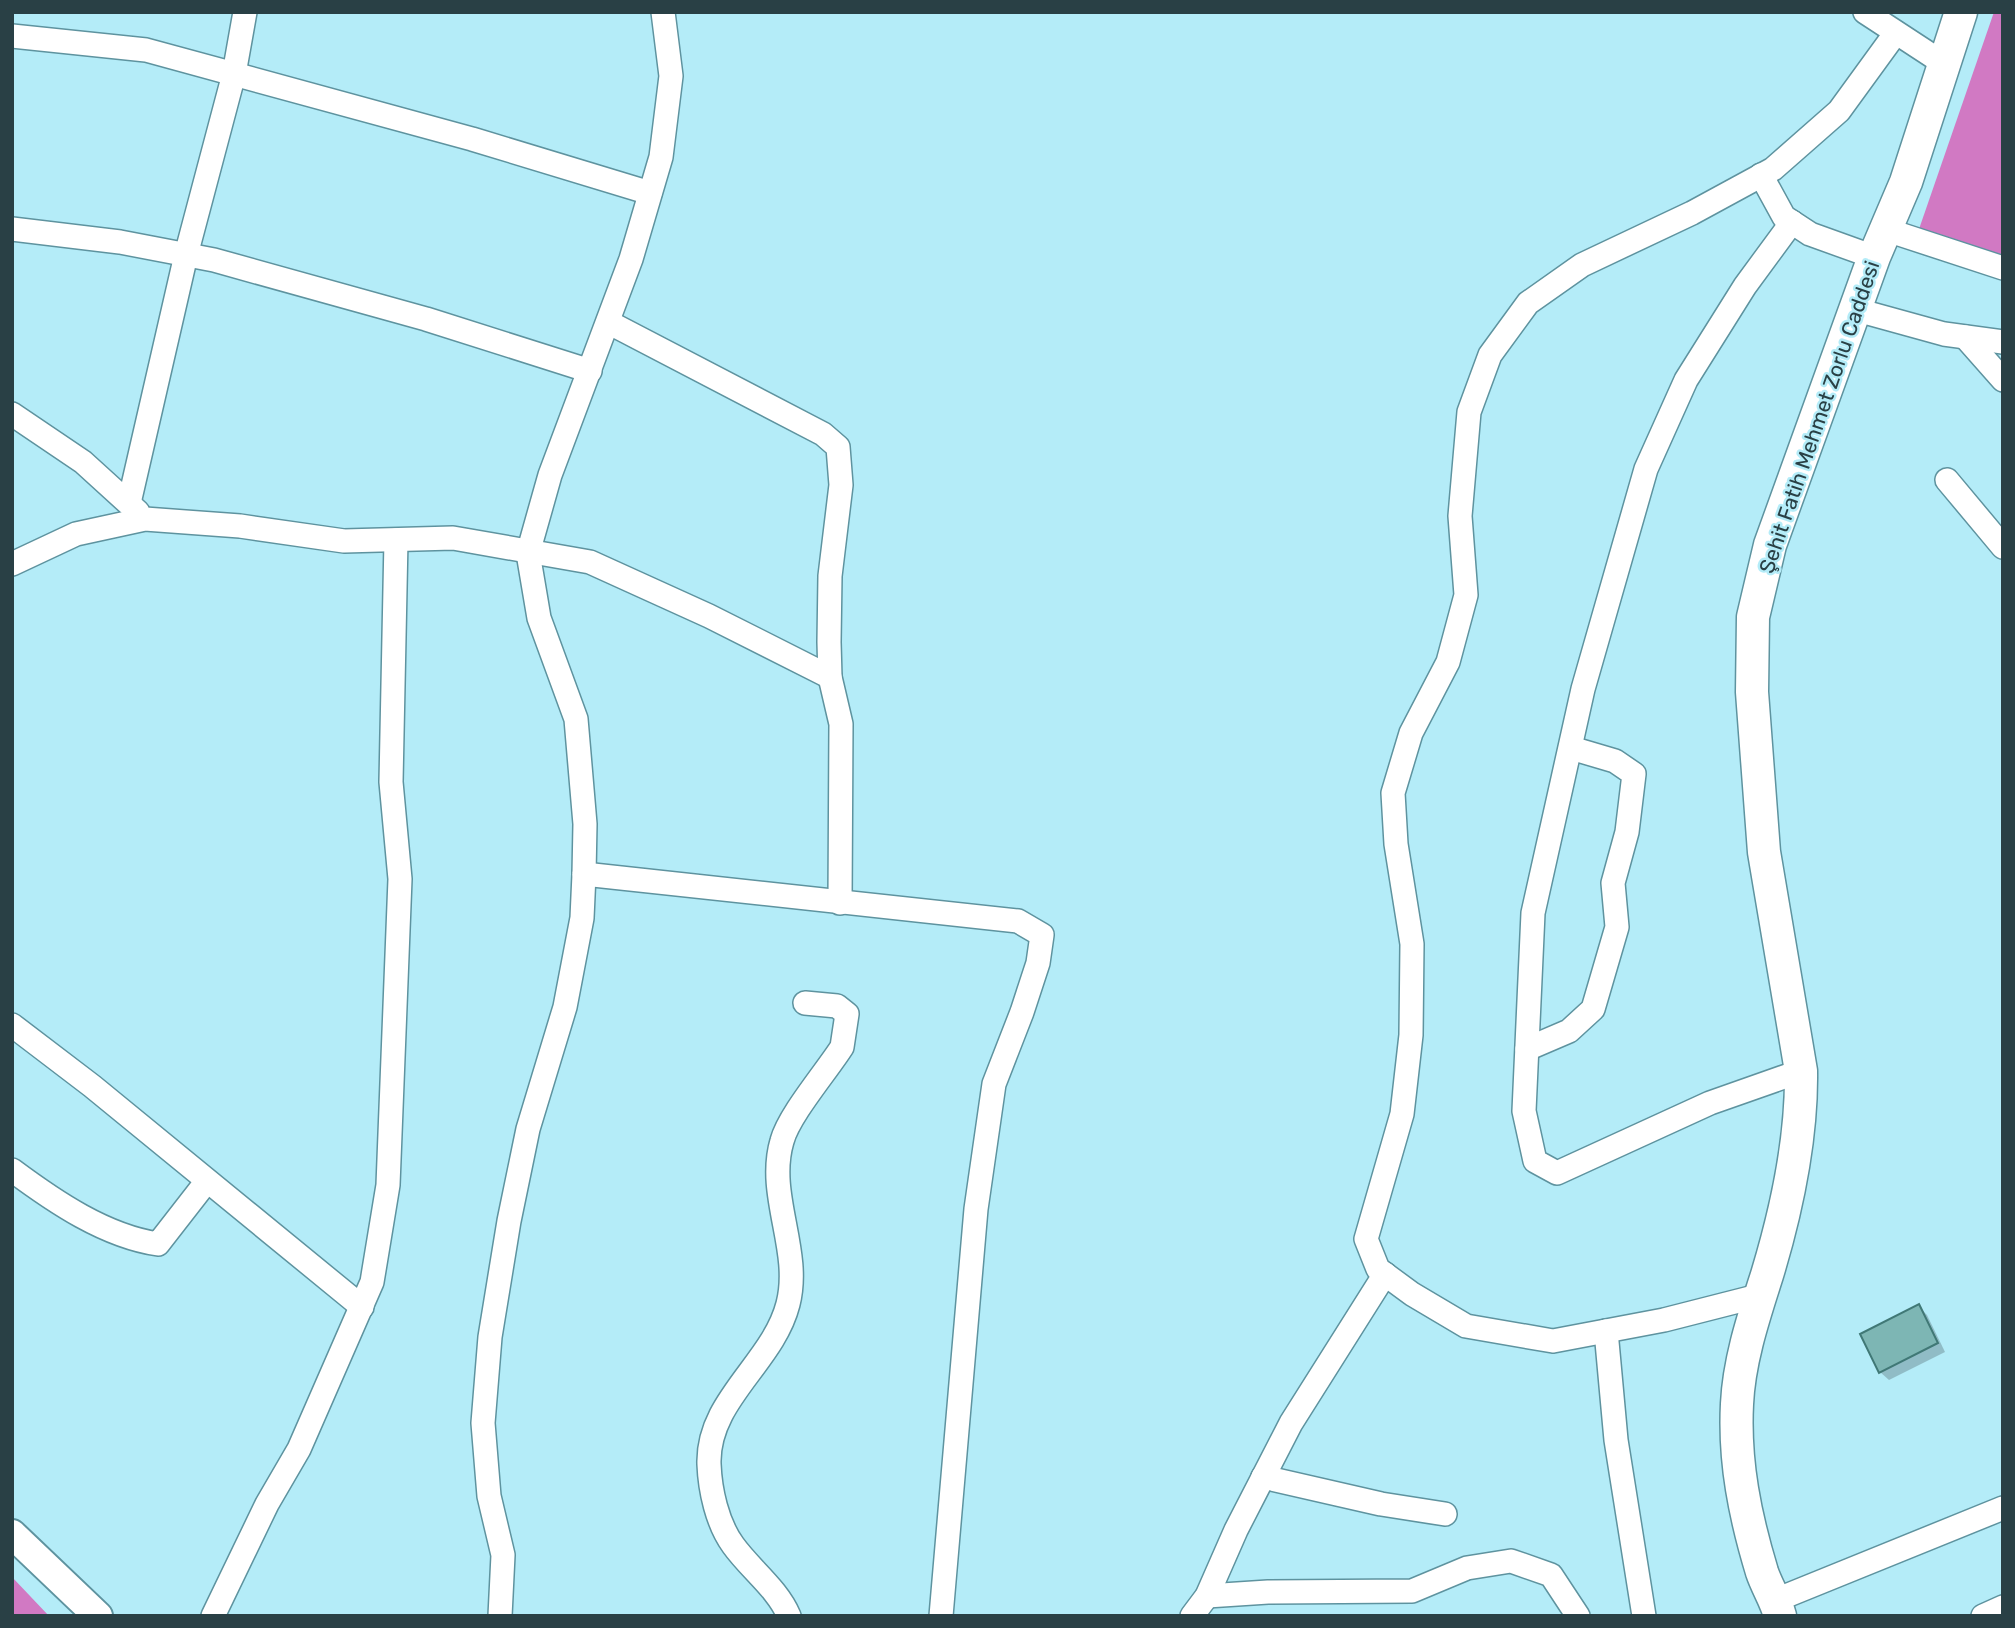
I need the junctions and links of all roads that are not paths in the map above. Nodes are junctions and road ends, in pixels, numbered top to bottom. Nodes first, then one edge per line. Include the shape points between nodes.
1 (245, 12) edge
2 (663, 12) edge
3 (1865, 12) edge
4 (1961, 12) edge
5 (1895, 34) junction
6 (12, 36) edge
7 (1946, 65) junction
8 (234, 74) junction
9 (1761, 175) junction
10 (650, 193) junction
11 (1793, 222) junction
12 (12, 229) edge
13 (1881, 244) junction
14 (186, 255) junction
15 (2003, 268) edge
16 (1857, 310) junction
17 (608, 323) junction
18 (1965, 337) junction
19 (2003, 342) edge
20 (590, 370) junction
21 (2003, 380) edge
22 (12, 414) edge
23 (1947, 480) dead end
24 (137, 511) junction
25 (396, 540) junction
26 (2003, 547) edge
27 (528, 553) junction
28 (12, 564) edge
29 (830, 677) junction
30 (1571, 748) junction
31 (584, 874) junction
32 (840, 903) junction
33 (805, 1003) dead end
34 (12, 1025) edge
35 (1528, 1049) junction
36 (1801, 1071) junction
37 (12, 1170) edge
38 (207, 1181) junction
39 (1385, 1274) junction
40 (1758, 1296) junction
41 (362, 1307) junction
42 (1606, 1331) junction
43 (1263, 1478) junction
44 (2003, 1508) edge
45 (1445, 1514) dead end
46 (12, 1534) edge
47 (1207, 1596) junction
48 (2003, 1607) edge
49 (1778, 1608) edge
50 (98, 1616) edge
51 (213, 1616) edge
52 (499, 1616) edge
53 (789, 1616) edge
54 (941, 1616) edge
55 (1192, 1616) edge
56 (1578, 1616) edge
57 (1644, 1616) edge
58 (1983, 1616) edge

1 - 8 street
2 - 10 street via 671,76 661,157
3 - 5 street
4 - 7 main road, Şehit Fatih Mehmet Zorlu Caddesi
5 - 7 street
5 - 9 street via 1839,111
6 - 8 street via 146,50
7 - 13 main road, Şehit Fatih Mehmet Zorlu Caddesi
8 - 10 street
8 - 14 street
9 - 11 street via 1784,217
9 - 39 street via 1692,214 1582,265 1528,303 1490,355 1469,412 1460,516 1466,595 1448,662 1411,733 1393,793 1412,944 1411,1035 1402,1114 1366,1239 1378,1269
10 - 17 street
11 - 13 street via 1810,234
11 - 30 street via 1745,286 1686,380 1646,469 1583,689
12 - 14 street
13 - 15 street
13 - 16 main road, Şehit Fatih Mehmet Zorlu Caddesi
14 - 20 street via 426,319
14 - 24 street
16 - 18 street
16 - 36 main road, Şehit Fatih Mehmet Zorlu Caddesi via 1770,545 1753,617 1752,692 1764,852
17 - 20 street
17 - 29 street via 823,434 838,447 841,485 830,576
18 - 19 street
18 - 21 street
20 - 27 street via 550,475
22 - 24 street via 83,462
23 - 26 street
24 - 25 street via 344,541
24 - 28 street
25 - 27 street via 453,538
25 - 41 street via 391,782 400,879 388,1185 372,1282
27 - 29 street via 590,562
27 - 31 street via 539,618 576,719 585,824
29 - 32 street via 841,724
30 - 35 street via 1533,913
30 - 35 street via 1615,761 1634,774 1627,832 1613,883 1617,927 1593,1009 1569,1031
31 - 32 street
31 - 52 street via 582,918 565,1007 528,1129 490,1337 483,1423 489,1496 503,1555
32 - 54 street via 1018,921 1042,935 1022,1012 993,1084 976,1209
33 - 53 street via 837,1006 847,1014 847,1031 842,1047 782,1138 778,1181 792,1268 788,1306 719,1416 709,1462 714,1500 732,1545
34 - 38 street
35 - 36 street via 1524,1111 1535,1161 1557,1173 1710,1103
36 - 40 main road, Şehit Fatih Mehmet Zorlu Caddesi via 1793,1166
37 - 38 street via 50,1199 131,1240 158,1244
38 - 41 street
39 - 42 street via 1466,1326 1553,1341
39 - 43 street via 1291,1423
40 - 42 street
40 - 49 main road, Şehit Fatih Mehmet Zorlu Caddesi via 1737,1401 1738,1475 1752,1540
41 - 51 street via 299,1449
42 - 57 street via 1616,1440
43 - 45 street
43 - 47 street
44 - 49 street
46 - 50 street
47 - 55 street
47 - 56 street via 1268,1591 1412,1591 1467,1568 1511,1561 1551,1574
48 - 58 street

